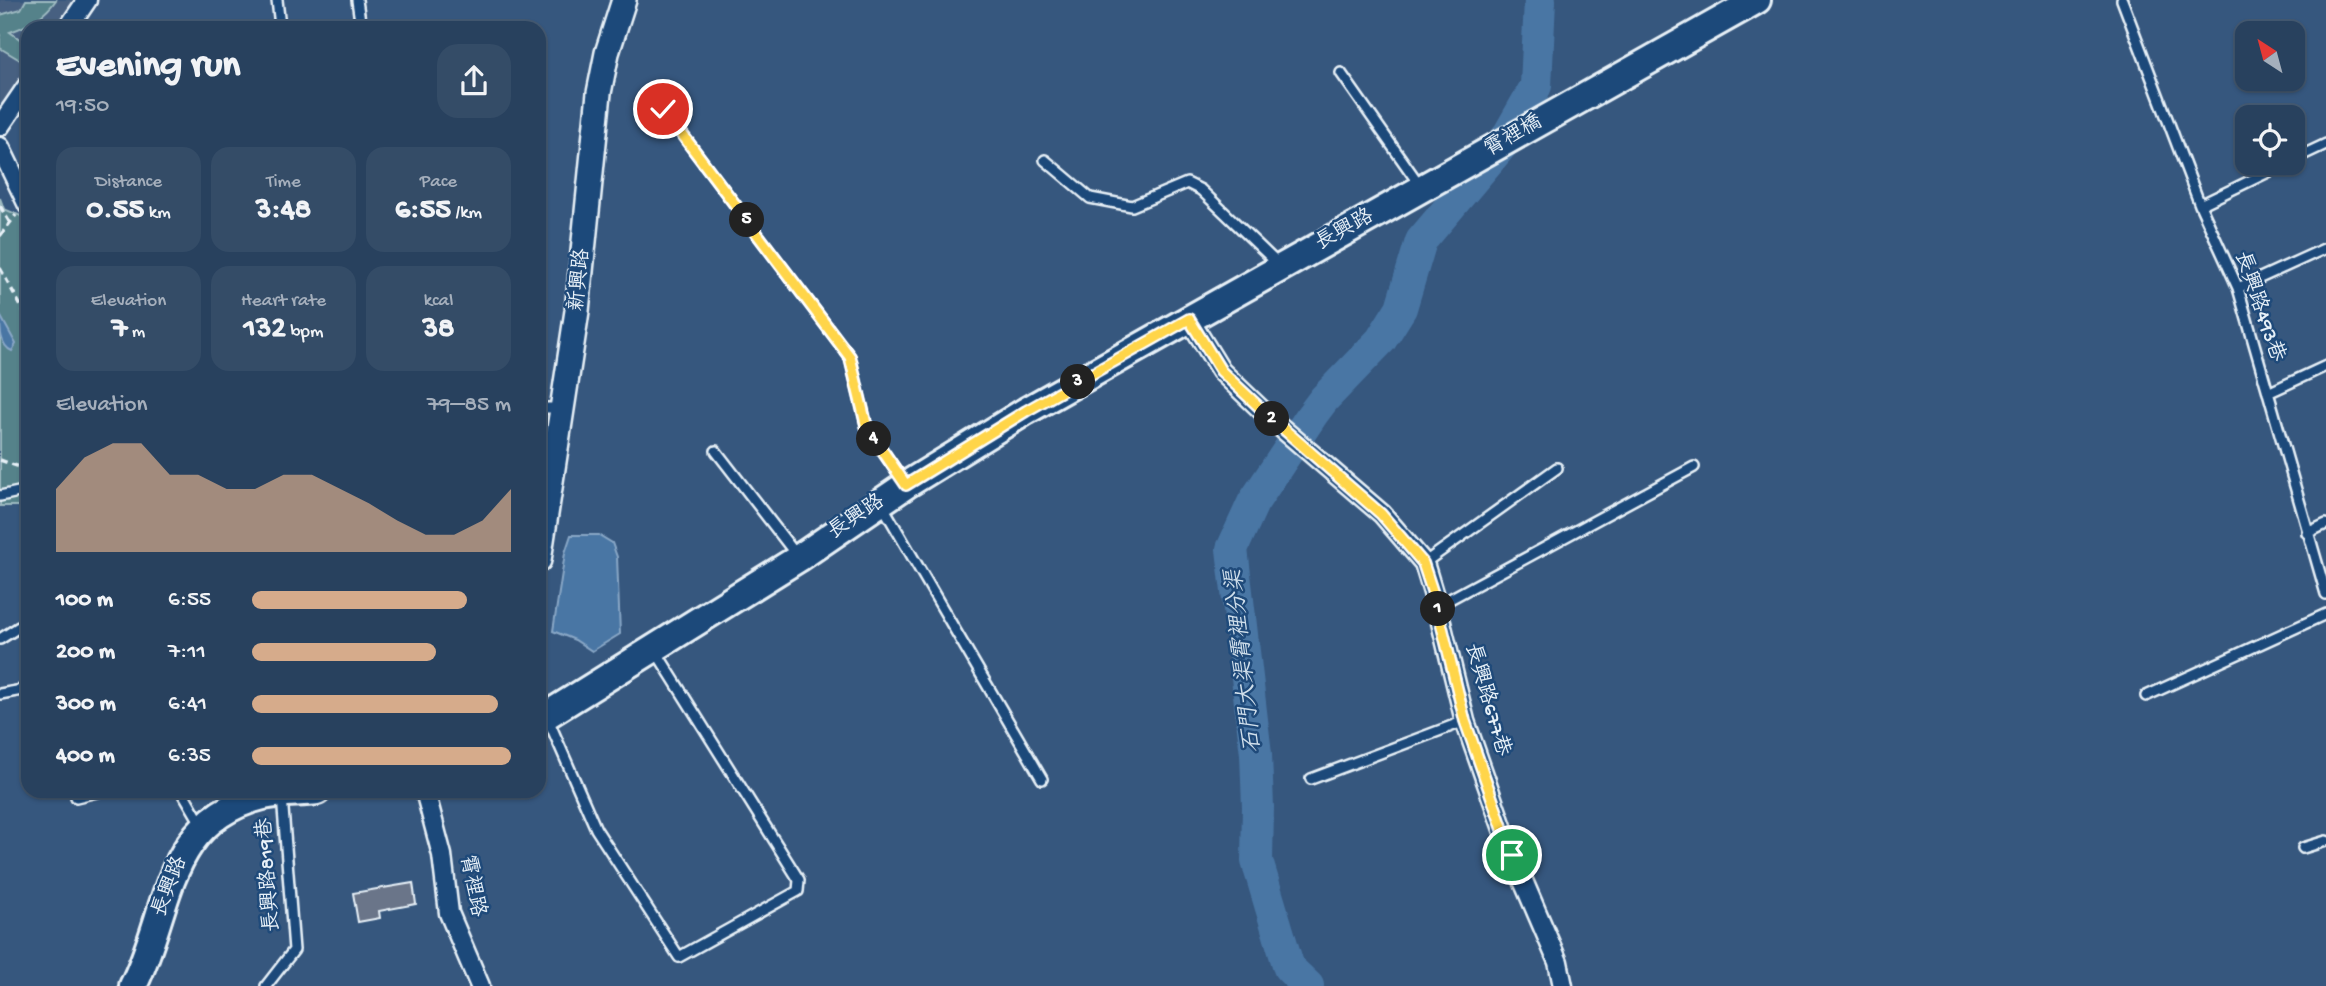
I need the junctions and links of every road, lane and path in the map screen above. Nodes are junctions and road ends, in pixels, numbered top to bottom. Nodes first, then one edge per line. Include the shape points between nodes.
1 (87, 0) edge
2 (277, 0) edge
3 (357, 0) edge
4 (624, 0) edge
5 (1757, 0) edge
6 (2122, 0) edge
7 (73, 21) edge
8 (279, 21) edge
9 (360, 21) dead end
10 (1341, 73) dead end
11 (21, 95) edge
12 (663, 109) dead end
13 (0, 126) edge
14 (2326, 144) edge
15 (0, 147) edge
16 (2305, 154) edge
17 (1045, 160) dead end
18 (1472, 161) joint
19 (2262, 175) edge
20 (1422, 188) junction
21 (21, 190) edge
22 (2200, 205) junction
23 (0, 206) edge
24 (0, 236) edge
25 (2326, 248) edge
26 (1281, 267) junction
27 (0, 268) edge
28 (2238, 288) junction
29 (21, 306) edge
30 (1189, 319) junction
31 (2326, 366) edge
32 (2268, 393) junction
33 (546, 408) edge
34 (563, 408) junction
35 (716, 451) dead end
36 (0, 460) edge
37 (1694, 467) dead end
38 (21, 468) edge
39 (1557, 468) dead end
40 (906, 485) junction
41 (21, 492) edge
42 (0, 496) edge
43 (880, 502) junction
44 (546, 505) edge
45 (2326, 524) edge
46 (2308, 533) junction
47 (799, 558) junction
48 (1423, 563) junction
49 (2326, 594) edge
50 (1437, 606) junction
51 (2326, 614) edge
52 (19, 627) dead end
53 (0, 639) edge
54 (654, 647) junction
55 (21, 690) edge
56 (0, 694) edge
57 (2146, 696) dead end
58 (546, 716) edge
59 (1465, 721) junction
60 (546, 724) edge
61 (1042, 779) dead end
62 (1311, 779) dead end
63 (186, 798) edge
64 (258, 798) edge
65 (276, 798) edge
66 (427, 798) edge
67 (204, 828) junction
68 (2326, 841) edge
69 (2304, 848) dead end
70 (133, 986) edge
71 (266, 986) edge
72 (480, 986) edge
73 (1563, 986) edge

1 - 7 street
2 - 8 lane
3 - 9 lane
4 - 34 street, 新興路 via 599,93 578,311
5 - 18 main road, 霄裡橋
6 - 22 lane, 長興路493巷
10 - 20 lane
11 - 13 street
12 - 40 lane via 850,357 867,428
14 - 16 lane
15 - 21 street
17 - 26 lane via 1090,198 1132,206 1187,183 1201,190
18 - 20 main road, 長興路
19 - 22 lane
20 - 26 main road, 長興路
22 - 28 lane, 長興路493巷
23 - 24 path via 10,223
25 - 28 lane
26 - 30 main road, 長興路
27 - 29 path
28 - 32 lane, 長興路493巷
30 - 40 main road, 長興路
30 - 48 street, 長興路677巷 via 1221,371 1381,514
31 - 32 lane
32 - 46 lane, 長興路493巷
33 - 34 lane
34 - 44 street, 新興路
35 - 47 lane
36 - 38 path
37 - 50 lane
39 - 48 lane
40 - 43 main road, 長興路
41 - 42 lane
43 - 47 main road, 長興路
43 - 61 lane
45 - 46 lane
46 - 49 lane, 長興路493巷
47 - 54 main road, 長興路
48 - 50 street, 長興路677巷
50 - 59 street, 長興路677巷
51 - 57 lane
52 - 53 lane
54 - 58 main road, 長興路
54 - 60 lane via 799,880 798,891 679,957 596,829
55 - 56 lane
59 - 62 lane
59 - 73 street, 長興路677巷 via 1512,855 1558,962
63 - 67 lane
64 - 67 main road, 長興路 via 224,811
65 - 71 lane, 長興路819巷 via 293,950
66 - 72 street, 霄裡路 via 442,855 449,913
67 - 70 main road, 長興路 via 177,862
68 - 69 lane

